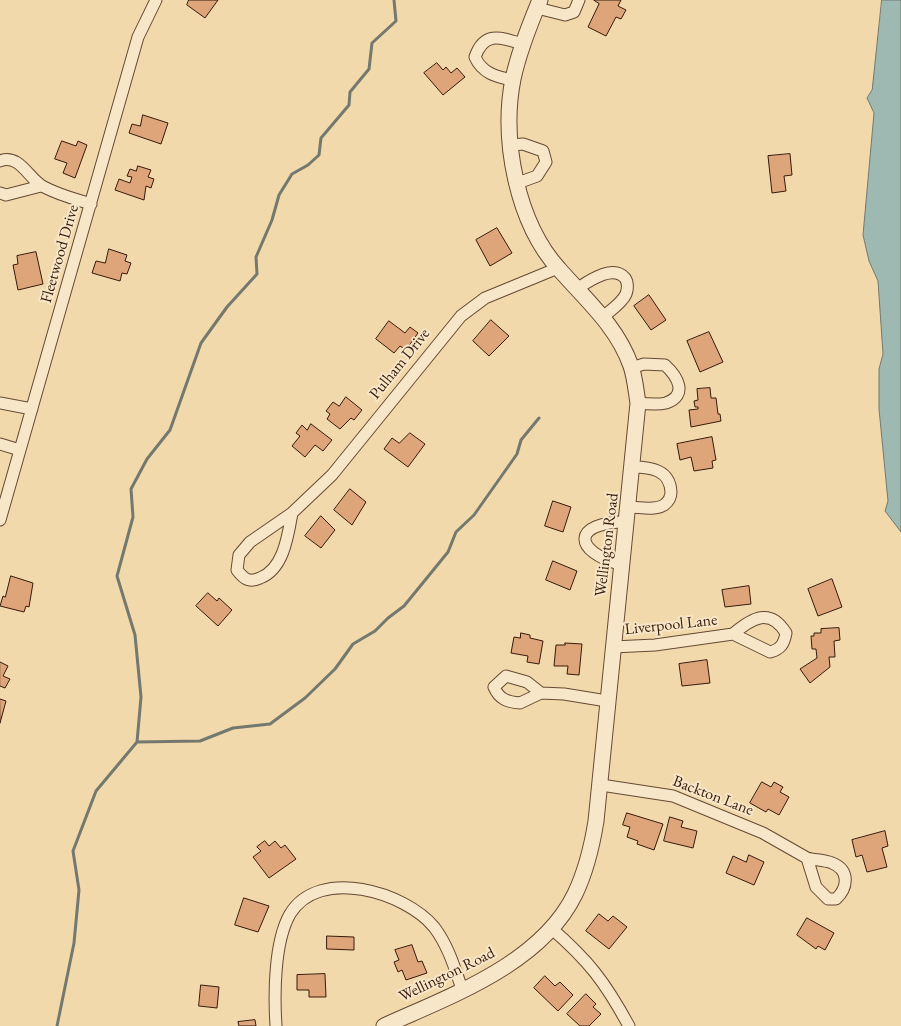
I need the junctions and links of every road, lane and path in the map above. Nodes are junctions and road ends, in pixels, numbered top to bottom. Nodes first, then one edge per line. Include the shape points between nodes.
1 (156, 0) edge
2 (579, 0) edge
3 (538, 4) edge
4 (522, 44) junction
5 (513, 80) junction
6 (512, 145) junction
7 (0, 161) edge
8 (515, 184) junction
9 (41, 186) junction
10 (0, 193) edge
11 (91, 204) junction
12 (558, 268) junction
13 (578, 288) junction
14 (604, 316) junction
15 (631, 368) junction
16 (0, 403) edge
17 (638, 403) junction
18 (32, 410) junction
19 (0, 444) edge
20 (20, 450) junction
21 (634, 467) junction
22 (629, 507) junction
23 (292, 513) junction
24 (0, 520) edge
25 (626, 522) junction
26 (622, 565) junction
27 (733, 634) dead end
28 (613, 647) junction
29 (541, 693) dead end
30 (607, 701) junction
31 (601, 784) junction
32 (807, 858) dead end
33 (551, 928) junction
34 (462, 990) junction
35 (276, 1026) edge
36 (384, 1026) edge
37 (629, 1026) edge

1 - 11 street, Fleetwood Drive via 138,37
2 - 3 street via 574,12 565,15
3 - 4 street, Wellington Road
4 - 5 street, Wellington Road
4 - 5 street via 493,38 478,48 475,58 486,72
5 - 6 street, Wellington Road via 509,118
6 - 8 street, Wellington Road
6 - 8 street via 533,146 544,151 546,162 537,176
7 - 9 street via 6,159 21,165
8 - 12 street, Wellington Road via 527,219
9 - 10 street via 6,195
9 - 11 street
11 - 18 street, Fleetwood Drive
12 - 13 street, Wellington Road
12 - 23 street, Pulham Drive via 485,298 461,316 332,475
13 - 14 street, Wellington Road
13 - 14 street via 610,273 625,278 628,284 626,293
14 - 15 street, Wellington Road
15 - 17 street, Wellington Road
15 - 17 street via 644,364 665,365 679,380 679,390 674,399 665,403
16 - 18 street
17 - 21 street, Wellington Road
18 - 20 street, Fleetwood Drive
19 - 20 street
20 - 24 street, Fleetwood Drive
21 - 22 street, Wellington Road
21 - 22 street via 649,467 666,476 671,496 666,504 654,508
22 - 25 street, Wellington Road
23 - 23 street, Pulham Drive via 250,542 239,555 237,570 245,579 254,581 269,575 285,547
25 - 26 street, Wellington Road
25 - 26 street via 595,525 585,541 587,549 595,555
26 - 28 street, Wellington Road
27 - 28 street, Liverpool Lane
28 - 30 street, Wellington Road
29 - 30 street
30 - 31 street, Wellington Road
31 - 32 street, Backton Lane via 673,796 763,833
31 - 33 street, Wellington Road via 590,856 575,895
33 - 34 street, Wellington Road via 524,954
33 - 37 street via 597,973
34 - 35 street via 434,927 416,910 365,890 340,887 319,891 301,901 288,921 278,956
34 - 36 street, Wellington Road

